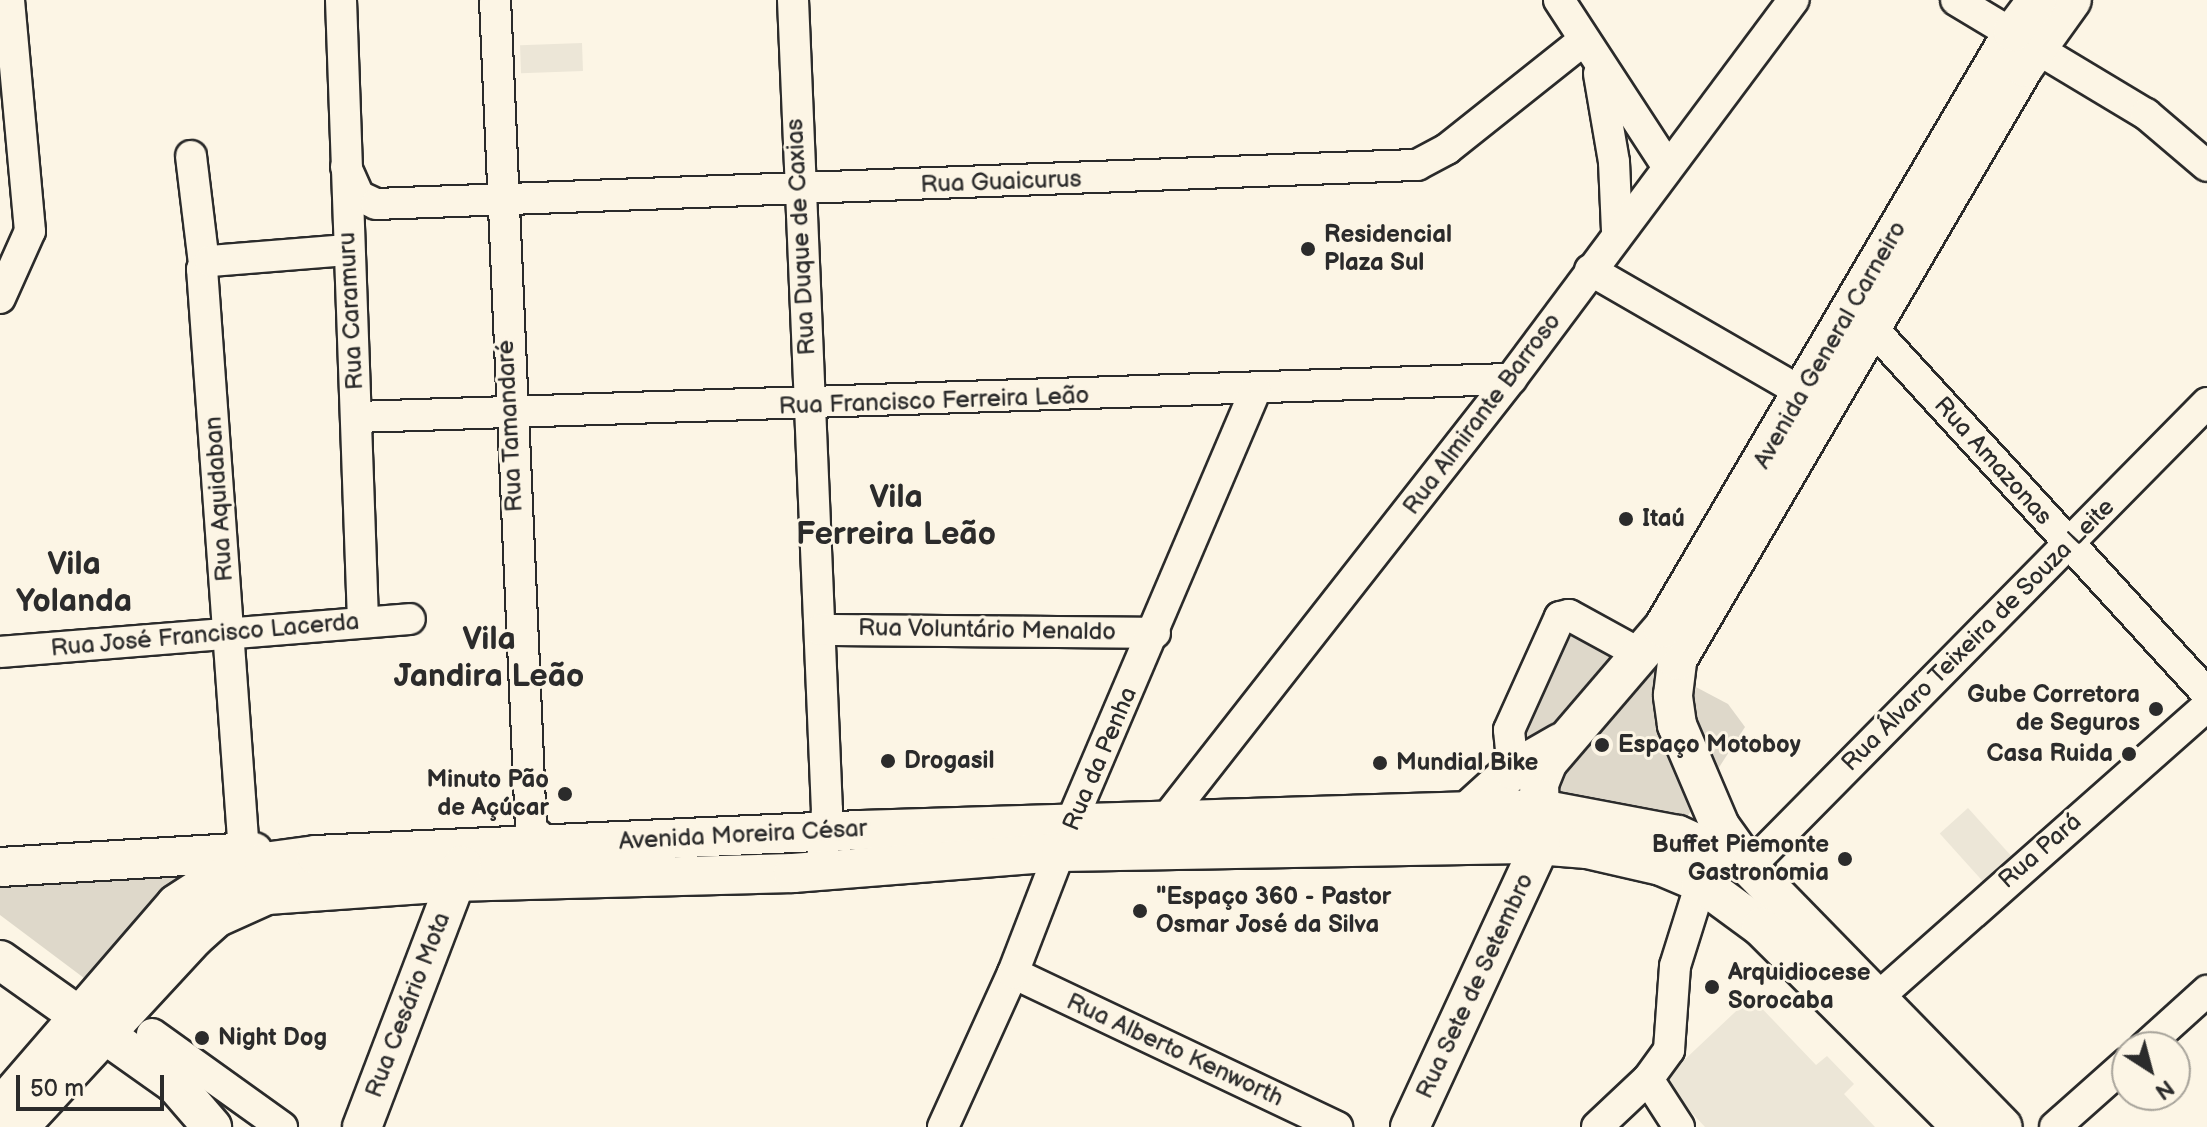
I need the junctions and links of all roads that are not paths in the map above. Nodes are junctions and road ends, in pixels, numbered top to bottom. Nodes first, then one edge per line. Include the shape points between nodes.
1 (9, 0) edge
2 (341, 0) edge
3 (495, 0) edge
4 (793, 0) edge
5 (1559, 0) edge
6 (1794, 0) edge
7 (1956, 0) edge
8 (2037, 0) edge
9 (2072, 0) edge
10 (2025, 39) junction
11 (1589, 48) junction
12 (1613, 152) junction
13 (191, 156) dead end
14 (2207, 166) edge
15 (346, 167) junction
16 (14, 175) edge
17 (1659, 178) junction
18 (798, 190) junction
19 (501, 202) junction
20 (376, 204) junction
21 (1617, 231) junction
22 (348, 244) junction
23 (204, 264) junction
24 (1590, 270) junction
25 (0, 298) edge
26 (1874, 330) junction
27 (1833, 338) junction
28 (1511, 379) junction
29 (1255, 391) junction
30 (1801, 392) junction
31 (2207, 403) edge
32 (809, 405) junction
33 (510, 413) junction
34 (357, 417) junction
35 (2068, 545) junction
36 (410, 619) dead end
37 (363, 622) junction
38 (820, 630) junction
39 (229, 633) junction
40 (1155, 633) junction
41 (0, 652) edge
42 (1659, 663) junction
43 (2207, 694) edge
44 (1604, 700) junction
45 (2207, 706) edge
46 (1677, 725) junction
47 (1562, 741) junction
48 (1513, 770) junction
49 (1703, 788) junction
50 (1470, 809) junction
51 (1163, 823) junction
52 (829, 825) junction
53 (1540, 826) junction
54 (1065, 839) junction
55 (638, 841) junction
56 (547, 843) junction
57 (1670, 850) junction
58 (235, 863) junction
59 (877, 866) junction
60 (0, 867) edge
61 (1749, 867) junction
62 (821, 871) junction
63 (452, 882) junction
64 (1701, 883) junction
65 (0, 932) edge
66 (0, 960) edge
67 (1013, 973) junction
68 (2207, 991) edge
69 (1876, 999) junction
70 (97, 1021) junction
71 (2163, 1031) edge
72 (152, 1034) dead end
73 (2111, 1077) edge
74 (1648, 1079) junction
75 (0, 1108) edge
76 (19, 1127) edge
77 (212, 1127) edge
78 (241, 1127) edge
79 (255, 1127) edge
80 (282, 1127) edge
81 (362, 1127) edge
82 (943, 1127) edge
83 (1337, 1127) edge
84 (1410, 1127) edge
85 (1597, 1127) edge
86 (1679, 1127) edge
87 (1962, 1127) edge
88 (2003, 1127) edge
89 (2055, 1127) edge

1 - 16 street
2 - 15 street, Rua Caramuru
3 - 19 street, Rua Tamandaré
4 - 18 street, Rua Duque de Caxias
5 - 11 street
6 - 17 street, Rua Almirante Barroso
7 - 10 street
8 - 10 main road, Avenida General Carneiro
9 - 10 main road, Avenida General Carneiro
10 - 14 street via 2146,114
10 - 26 main road, Avenida General Carneiro
10 - 27 main road, Avenida General Carneiro
11 - 12 street
11 - 17 street
11 - 18 street, Rua Guaicurus via 1417,165
12 - 17 street via 1634,181
12 - 21 street
13 - 23 street, Rua Aquidaban
15 - 20 street via 359,196
15 - 22 street, Rua Caramuru
16 - 25 street via 30,231
17 - 21 street, Rua Almirante Barroso
18 - 19 street, Rua Guaicurus
18 - 32 street, Rua Duque de Caxias
19 - 20 street, Rua Guaicurus
19 - 33 street, Rua Tamandaré
20 - 22 street via 356,217
21 - 24 street, Rua Almirante Barroso
22 - 23 street
22 - 34 street, Rua Caramuru
23 - 39 street, Rua Aquidaban
24 - 28 street, Rua Almirante Barroso
24 - 30 street
26 - 27 street via 1857,328
26 - 35 street, Rua Amazonas
26 - 42 main road, Avenida General Carneiro via 1690,633
27 - 30 main road, Avenida General Carneiro
28 - 29 street, Rua Francisco Ferreira Leão
28 - 51 street, Rua Almirante Barroso
29 - 32 street, Rua Francisco Ferreira Leão
29 - 40 street, Rua da Penha
30 - 42 main road, Avenida General Carneiro via 1673,612
31 - 35 street, Rua Álvaro Teixeira de Souza Leite
32 - 33 street, Rua Francisco Ferreira Leão
32 - 38 street, Rua Duque de Caxias
33 - 34 street, Rua Francisco Ferreira Leão
33 - 56 street, Rua Tamandaré via 531,829
34 - 37 street, Rua Caramuru
35 - 43 street, Rua Amazonas
35 - 61 street, Rua Álvaro Teixeira de Souza Leite
36 - 37 street, Rua José Francisco Lacerda
37 - 39 street, Rua José Francisco Lacerda
38 - 40 street, Rua Voluntário Menaldo
38 - 52 street, Rua Duque de Caxias
39 - 41 street, Rua José Francisco Lacerda
39 - 58 street, Rua Aquidaban
40 - 54 street, Rua da Penha
42 - 44 main road
42 - 46 main road
42 - 48 street via 1569,615 1560,617 1509,730
44 - 46 main road via 1632,685 1650,686 1665,700
44 - 47 main road
45 - 69 street, Rua Pará
46 - 49 main road
47 - 48 main road
47 - 53 main road via 1540,777
48 - 50 main road
49 - 57 main road via 1695,813
49 - 61 main road
50 - 51 main road, Avenida Moreira César
50 - 53 main road, Avenida Moreira César
51 - 54 main road, Avenida Moreira César
52 - 54 main road, Avenida Moreira César
52 - 55 main road, Avenida Moreira César
52 - 59 street via 847,853
52 - 62 street, Rua Duque de Caxias
53 - 54 main road, Avenida Moreira César via 1456,844
53 - 57 main road
53 - 57 main road via 1587,849
53 - 84 main road, Rua Sete de Setembro
54 - 59 main road, Avenida Moreira César
54 - 67 street, Rua da Penha
55 - 56 main road, Avenida Moreira César
55 - 63 main road via 570,856 462,864
56 - 58 main road, Avenida Moreira César
57 - 61 main road
57 - 64 main road
58 - 60 main road, Avenida Moreira César
58 - 70 main road via 176,904
59 - 62 main road, Avenida Moreira César
61 - 69 main road
62 - 63 main road, Avenida Moreira César
63 - 70 main road, Avenida Moreira César via 267,895 243,903
63 - 81 main road, Rua Cesário Mota
64 - 74 street via 1675,966 1669,1050
64 - 87 main road via 1761,927
65 - 70 main road
66 - 70 main road
67 - 82 street, Rua da Penha
67 - 83 street, Rua Alberto Kenworth
68 - 71 street
69 - 88 main road
70 - 75 main road
70 - 76 main road
70 - 77 main road via 175,1084
72 - 80 street
73 - 89 street
74 - 85 street
74 - 86 street
78 - 79 street via 247,1121

